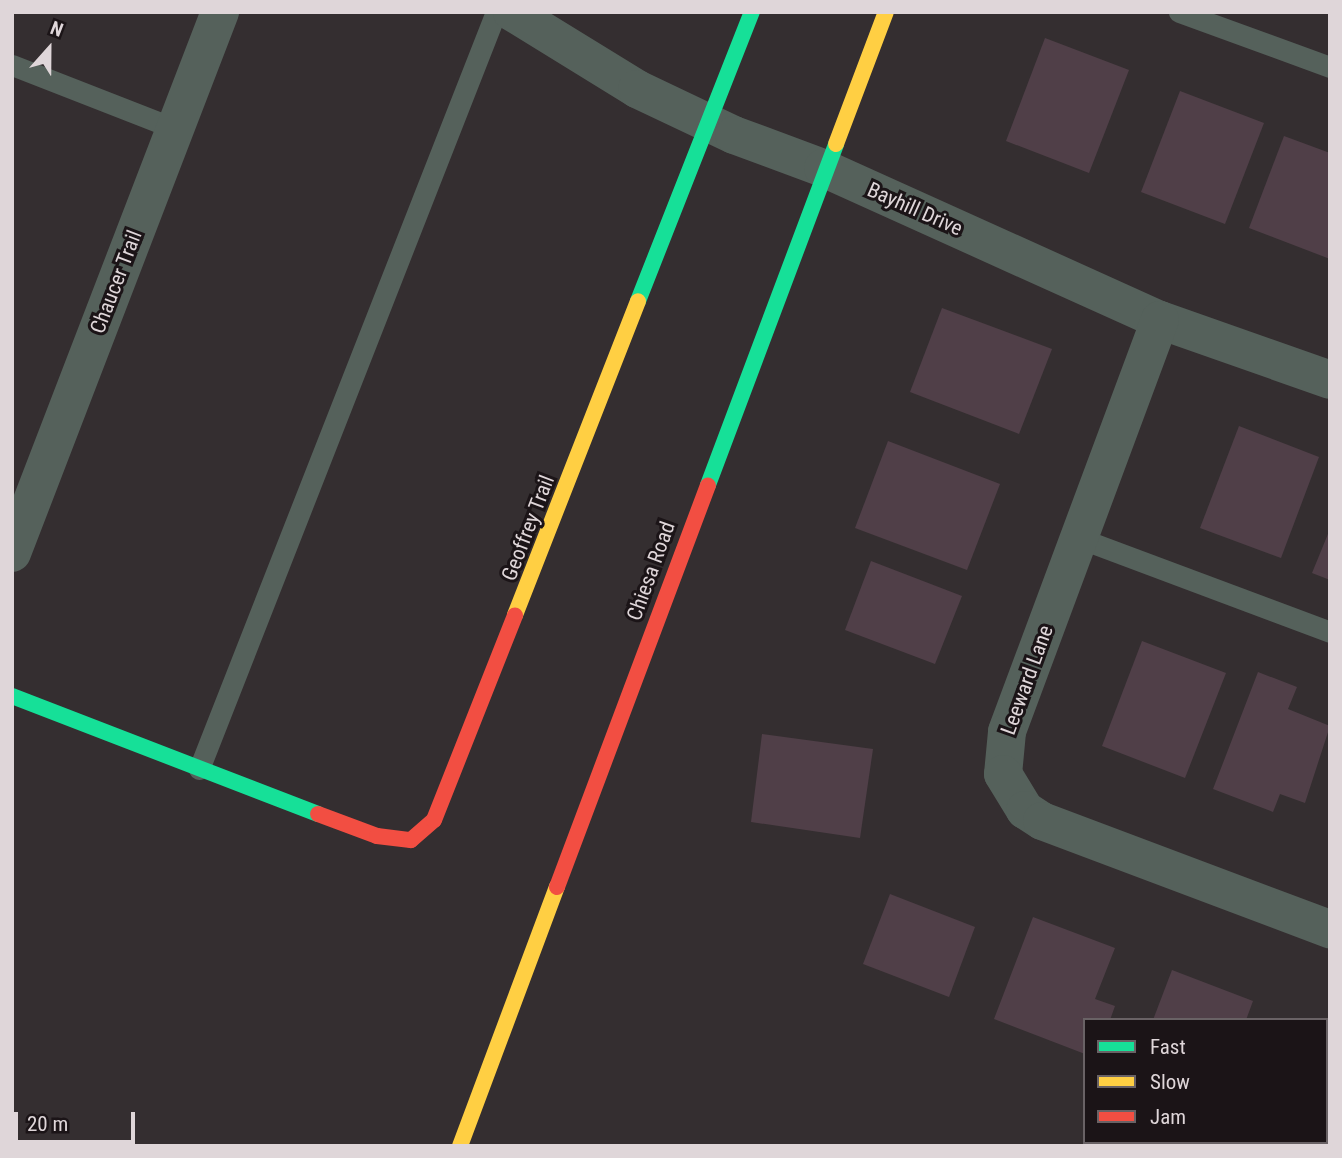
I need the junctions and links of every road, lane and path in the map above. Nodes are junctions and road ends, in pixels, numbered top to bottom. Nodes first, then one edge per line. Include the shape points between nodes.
1 (220, 12) edge
2 (496, 12) edge
3 (512, 12) edge
4 (752, 12) edge
5 (886, 12) edge
6 (1179, 12) edge
7 (12, 65) edge
8 (1330, 67) edge
9 (709, 123) junction
10 (176, 128) junction
11 (823, 168) junction
12 (1160, 320) junction
13 (1330, 380) edge
14 (1079, 538) junction
15 (12, 553) edge
16 (1330, 632) edge
17 (12, 696) edge
18 (199, 769) junction
19 (1330, 929) edge
20 (460, 1146) edge

1 - 10 street, Chaucer Trail
2 - 18 lane
3 - 9 street, Bayhill Drive via 637,89
4 - 9 street, Geoffrey Trail
5 - 11 street, Chiesa Road
6 - 8 lane
7 - 10 lane
9 - 11 street, Bayhill Drive
9 - 18 street, Geoffrey Trail via 434,820 411,840 377,836
10 - 15 street, Chaucer Trail
11 - 12 street, Bayhill Drive
11 - 20 street, Chiesa Road
12 - 13 street, Bayhill Drive
12 - 14 street, Leeward Lane
14 - 16 lane
14 - 19 street, Leeward Lane via 1007,732 1003,774 1011,793 1042,821
17 - 18 street

